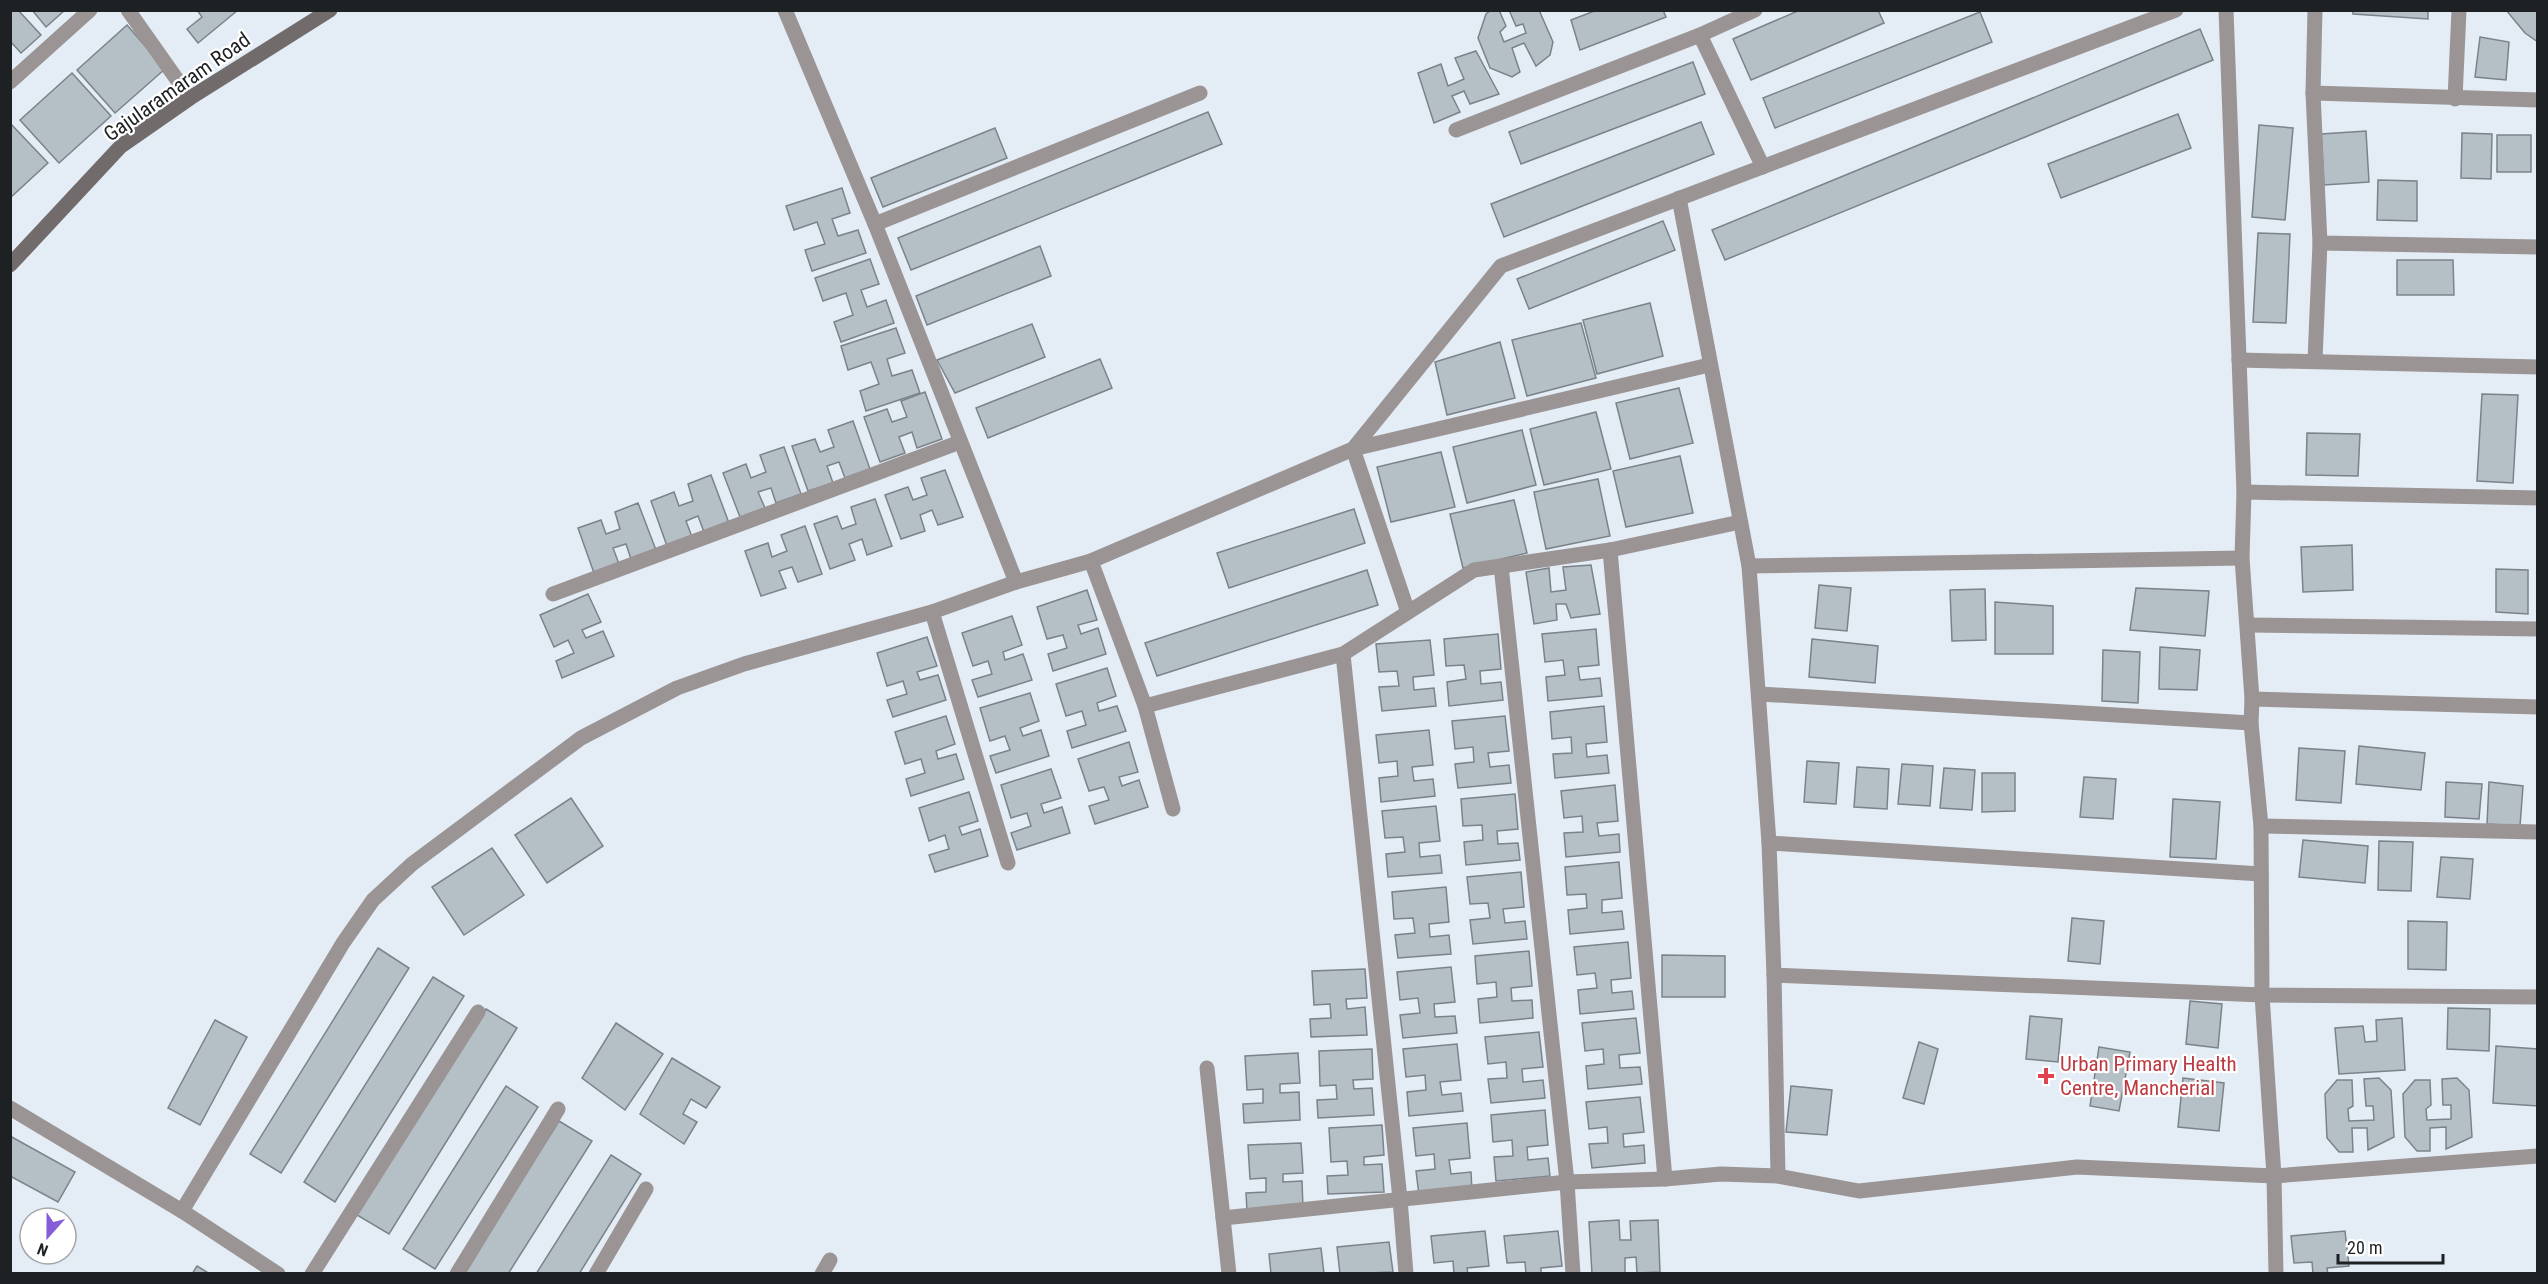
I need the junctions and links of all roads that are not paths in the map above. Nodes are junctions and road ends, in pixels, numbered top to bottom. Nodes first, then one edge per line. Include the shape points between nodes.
1 (90, 10) edge
2 (128, 10) edge
3 (330, 10) edge
4 (785, 10) edge
5 (1755, 10) edge
6 (2176, 10) edge
7 (2226, 10) edge
8 (2315, 10) edge
9 (2459, 10) edge
10 (1701, 35) junction
11 (10, 82) edge
12 (1200, 93) dead end
13 (2313, 93) junction
14 (190, 98) junction
15 (2455, 99) junction
16 (2538, 100) edge
17 (1456, 130) dead end
18 (1763, 167) junction
19 (1679, 198) junction
20 (875, 224) junction
21 (2320, 243) junction
22 (2538, 247) edge
23 (10, 265) edge
24 (2239, 360) junction
25 (2315, 360) junction
26 (1709, 365) junction
27 (2538, 367) edge
28 (960, 442) junction
29 (1353, 449) junction
30 (2244, 492) junction
31 (2538, 498) edge
32 (1740, 522) junction
33 (1610, 550) junction
34 (2242, 558) junction
35 (1091, 561) junction
36 (1501, 566) junction
37 (1749, 566) junction
38 (1016, 582) junction
39 (552, 594) dead end
40 (932, 612) junction
41 (1408, 612) junction
42 (2248, 625) junction
43 (2538, 629) edge
44 (1343, 654) junction
45 (1760, 694) junction
46 (2252, 699) junction
47 (1144, 706) junction
48 (2538, 707) edge
49 (2251, 723) junction
50 (1173, 809) dead end
51 (2261, 826) junction
52 (2538, 832) edge
53 (1769, 843) junction
54 (1008, 863) dead end
55 (2261, 874) junction
56 (1774, 975) junction
57 (2262, 995) junction
58 (2538, 997) edge
59 (478, 1012) dead end
60 (1207, 1068) dead end
61 (10, 1108) edge
62 (558, 1109) dead end
63 (2538, 1156) edge
64 (1778, 1176) junction
65 (2274, 1176) junction
66 (1665, 1179) junction
67 (1567, 1182) junction
68 (646, 1189) dead end
69 (1400, 1199) junction
70 (182, 1211) junction
71 (1223, 1218) junction
72 (278, 1274) edge
73 (312, 1274) edge
74 (457, 1274) edge
75 (596, 1274) edge
76 (1229, 1274) edge
77 (1406, 1274) edge
78 (1572, 1274) edge
79 (2276, 1274) edge

1 - 11 street
2 - 14 street
3 - 14 main road, Gajularamaram Road
4 - 20 street
5 - 10 street
6 - 18 street
7 - 24 street
8 - 13 street
9 - 15 street
10 - 17 street
10 - 18 street
12 - 20 street
13 - 15 street
13 - 21 street
14 - 23 main road, Gajularamaram Road via 121,146
15 - 16 street
18 - 19 street
19 - 26 street
19 - 29 street via 1501,266
20 - 28 street
21 - 22 street
21 - 25 street
24 - 25 street
24 - 30 street
25 - 27 street
26 - 29 street
26 - 32 street
28 - 38 street
28 - 39 street
29 - 35 street
29 - 41 street
30 - 31 street
30 - 34 street
32 - 33 street
32 - 37 street
33 - 36 street
33 - 66 street
34 - 37 street
34 - 42 street
35 - 38 street
35 - 47 street
36 - 41 street via 1474,570
36 - 67 street
37 - 45 street
38 - 40 street
40 - 54 street
40 - 70 street via 744,664 677,688 581,738 412,864 373,900 343,943
41 - 44 street
42 - 43 street
42 - 46 street
44 - 47 street
44 - 69 street
45 - 49 street
45 - 53 street
46 - 48 street
46 - 49 street
47 - 50 street
49 - 51 street
51 - 52 street
51 - 55 street
53 - 55 street
53 - 56 street
55 - 57 street
56 - 57 street
56 - 64 street
57 - 58 street
57 - 65 street
59 - 73 street
60 - 71 street
61 - 70 street
62 - 74 street
63 - 65 street
64 - 65 street via 1859,1191 2078,1167
64 - 66 street via 1721,1174
65 - 79 street
66 - 67 street
67 - 69 street
67 - 78 street
68 - 75 street
69 - 71 street
69 - 77 street
70 - 72 street
71 - 76 street

